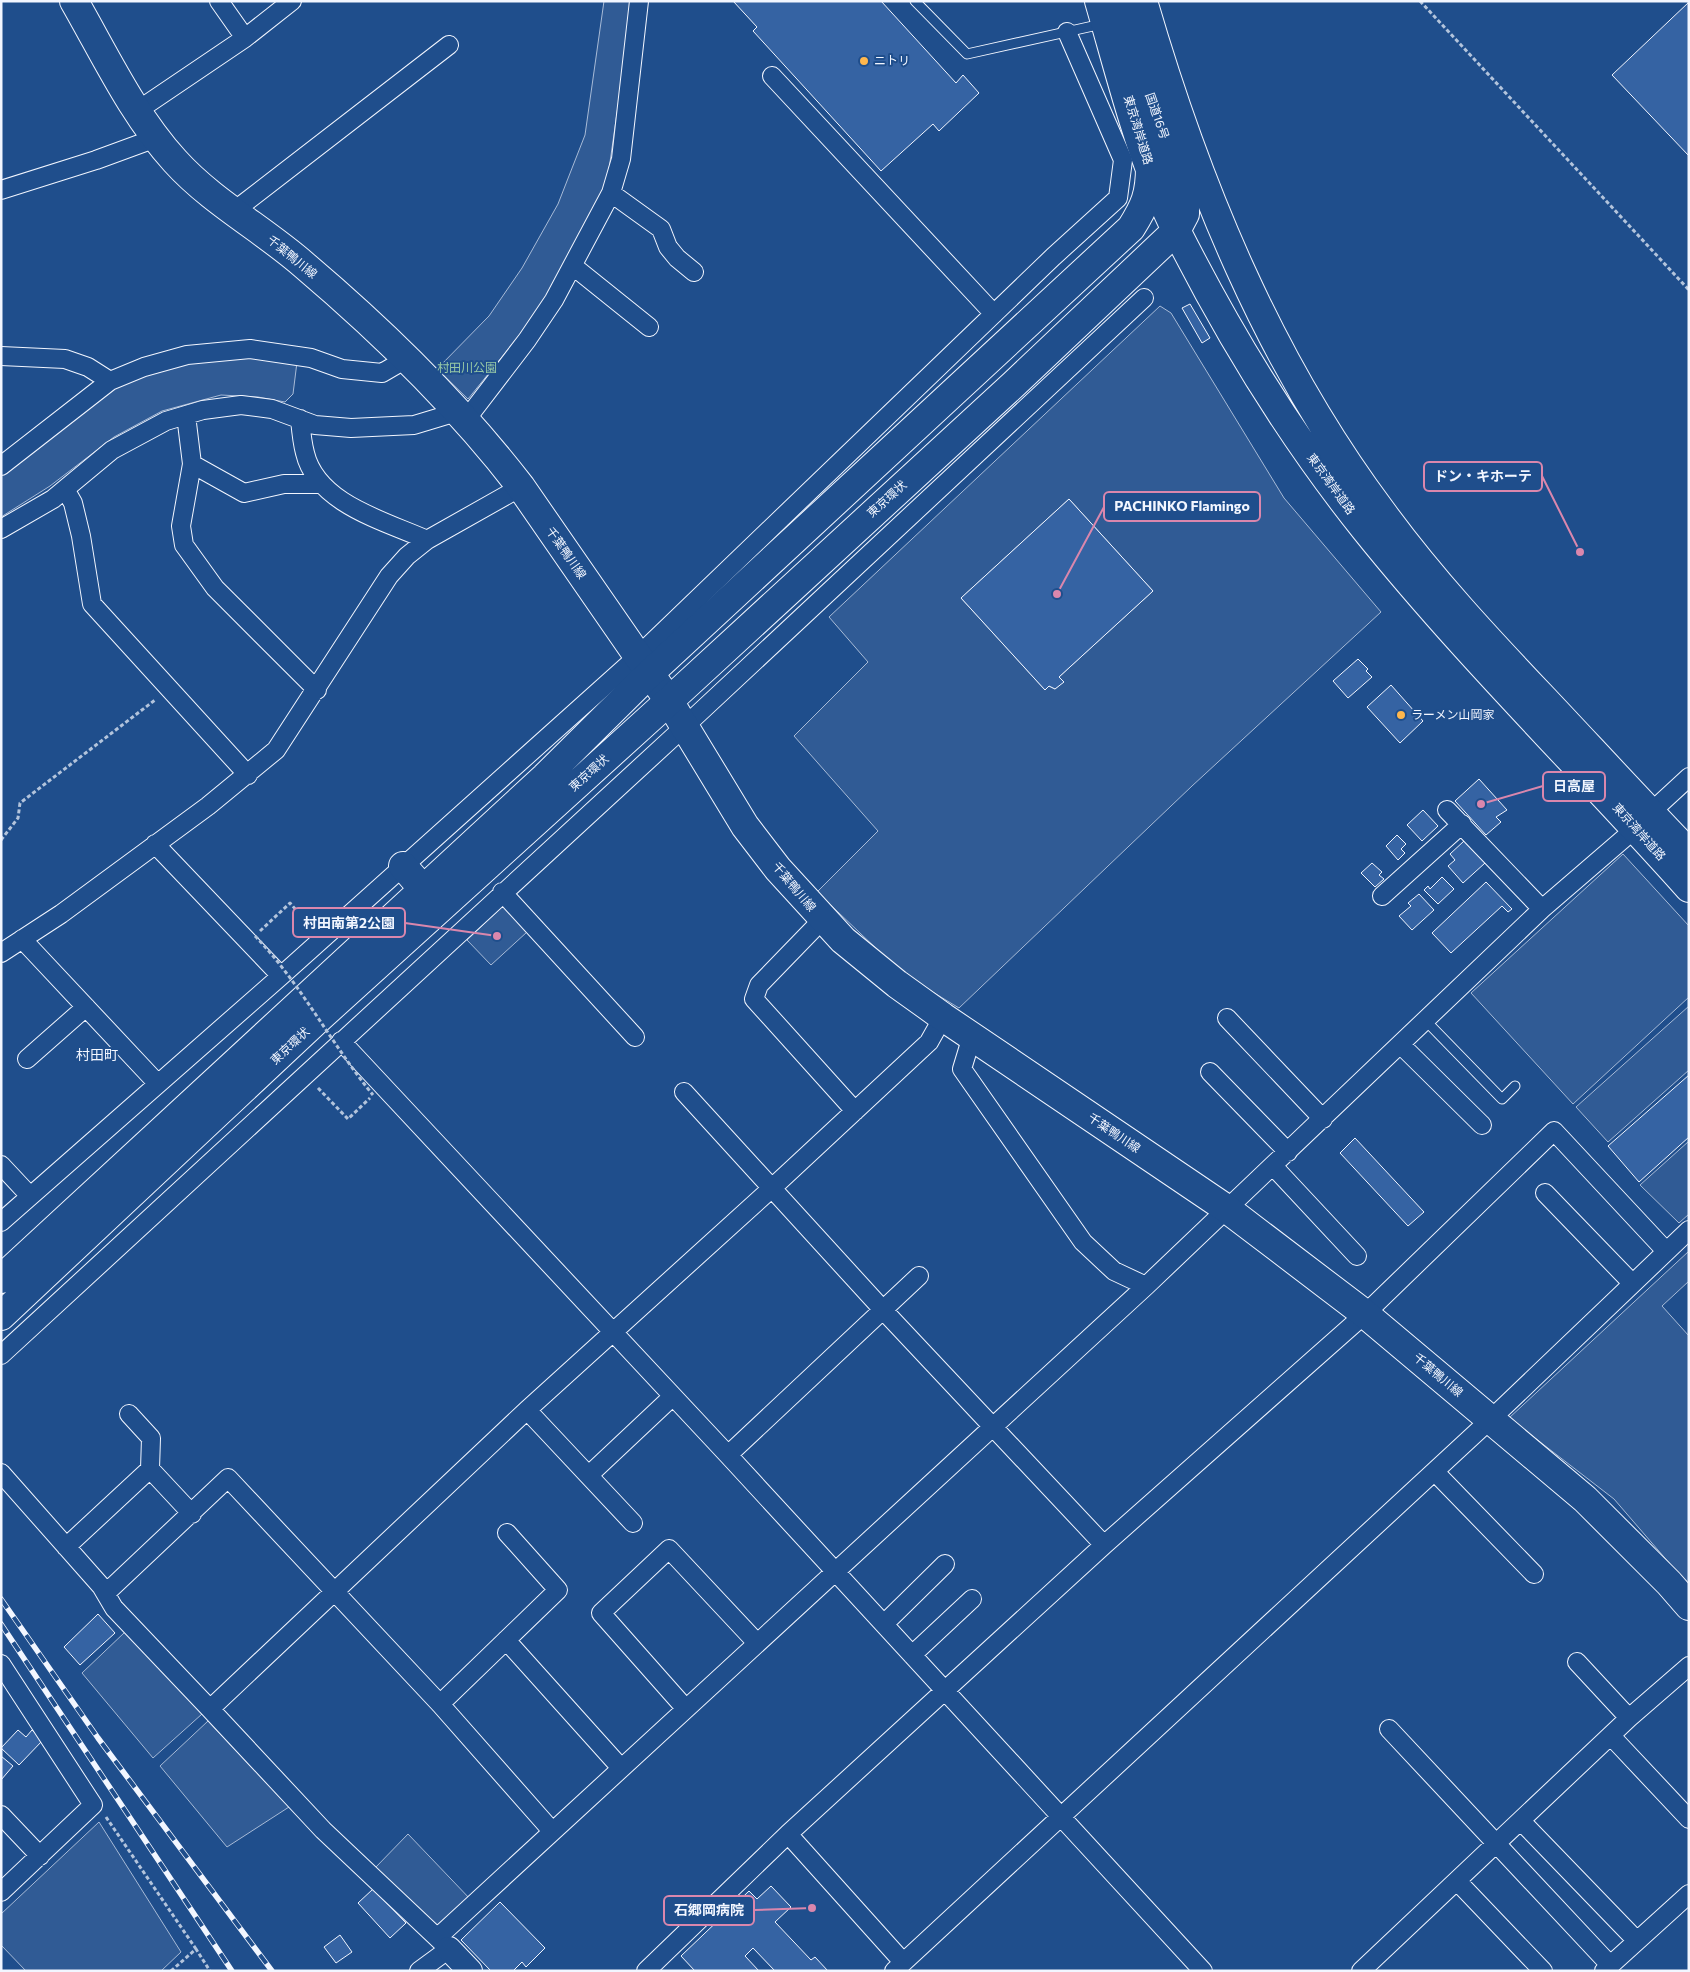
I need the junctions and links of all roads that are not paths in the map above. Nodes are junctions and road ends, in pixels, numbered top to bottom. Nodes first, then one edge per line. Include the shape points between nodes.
1 (74, 1) edge
2 (219, 1) edge
3 (292, 1) edge
4 (639, 1) edge
5 (915, 1) edge
6 (1122, 1) edge
7 (1143, 1) edge
8 (1102, 12) edge
9 (1068, 32) junction
10 (244, 38) junction
11 (449, 45) dead end
12 (772, 76) dead end
13 (137, 111) junction
14 (156, 138) junction
15 (1150, 167) junction
16 (1, 190) edge
17 (611, 193) junction
18 (234, 211) junction
19 (1177, 223) junction
20 (1224, 234) junction
21 (573, 266) junction
22 (694, 272) dead end
23 (1144, 298) dead end
24 (994, 314) junction
25 (649, 327) dead end
26 (1, 356) edge
27 (406, 358) junction
28 (110, 381) junction
29 (960, 388) junction
30 (186, 415) junction
31 (461, 416) junction
32 (300, 419) junction
33 (192, 464) junction
34 (1, 466) edge
35 (320, 484) junction
36 (521, 487) junction
37 (65, 489) junction
38 (1, 529) edge
39 (427, 540) junction
40 (643, 665) junction
41 (317, 690) junction
42 (669, 701) junction
43 (684, 727) junction
44 (248, 775) junction
45 (1689, 777) edge
46 (1447, 810) dead end
47 (1643, 820) junction
48 (1462, 824) junction
49 (155, 844) junction
50 (1689, 853) edge
51 (403, 866) junction
52 (1689, 888) edge
53 (423, 889) junction
54 (502, 892) junction
55 (1382, 896) dead end
56 (1542, 909) junction
57 (822, 920) junction
58 (22, 939) junction
59 (1, 953) edge
60 (282, 976) junction
61 (86, 1007) junction
62 (943, 1016) junction
63 (1227, 1018) dead end
64 (1426, 1020) junction
65 (972, 1036) junction
66 (635, 1037) dead end
67 (341, 1041) junction
68 (1401, 1045) junction
69 (27, 1059) dead end
70 (1210, 1072) dead end
71 (158, 1084) junction
72 (1515, 1086) dead end
73 (684, 1092) dead end
74 (855, 1111) junction
75 (1323, 1119) junction
76 (1482, 1125) dead end
77 (1288, 1152) junction
78 (1, 1165) edge
79 (1273, 1166) junction
80 (772, 1188) junction
81 (1545, 1194) dead end
82 (30, 1196) junction
83 (1227, 1209) junction
84 (1, 1222) edge
85 (1689, 1230) edge
86 (1666, 1251) junction
87 (1358, 1256) dead end
88 (918, 1276) dead end
89 (1, 1280) edge
90 (1632, 1283) junction
91 (1146, 1286) junction
92 (884, 1311) junction
93 (1365, 1314) junction
94 (1, 1316) edge
95 (612, 1332) junction
96 (1, 1355) edge
97 (672, 1397) junction
98 (527, 1410) junction
99 (129, 1414) dead end
100 (1492, 1420) junction
101 (994, 1426) junction
102 (728, 1455) junction
103 (150, 1470) junction
104 (1435, 1472) junction
105 (1, 1473) edge
106 (589, 1475) junction
107 (192, 1514) junction
108 (632, 1523) dead end
109 (507, 1533) dead end
110 (1104, 1545) junction
111 (66, 1547) junction
112 (946, 1564) dead end
113 (835, 1570) junction
114 (1534, 1574) dead end
115 (335, 1591) junction
116 (106, 1594) junction
117 (972, 1599) dead end
118 (1689, 1606) edge
119 (884, 1624) junction
120 (506, 1640) junction
121 (758, 1643) junction
122 (912, 1655) junction
123 (1577, 1662) dead end
124 (1, 1664) edge
125 (1689, 1666) edge
126 (946, 1691) junction
127 (440, 1704) junction
128 (210, 1709) junction
129 (686, 1709) junction
130 (1630, 1718) junction
131 (1389, 1729) dead end
132 (1611, 1736) junction
133 (621, 1768) junction
134 (1, 1815) edge
135 (1061, 1818) junction
136 (1689, 1819) edge
137 (1521, 1821) junction
138 (552, 1831) junction
139 (788, 1834) junction
140 (1496, 1845) junction
141 (40, 1856) junction
142 (1457, 1881) junction
143 (1, 1892) edge
144 (1689, 1894) edge
145 (1637, 1941) junction
146 (444, 1943) junction
147 (899, 1966) edge
148 (1607, 1968) edge
149 (419, 1971) edge
150 (470, 1971) edge
151 (646, 1971) edge
152 (1203, 1971) edge
153 (1361, 1971) edge
154 (1543, 1971) edge

1 - 13 main road, 千葉鴨川線
2 - 10 street
3 - 10 street
4 - 17 street via 621,159
5 - 9 lane via 967,54
6 - 19 main road, 国道16号 via 1185,198 1185,214
7 - 20 main road, 東京湾岸道路 via 1173,100
8 - 9 lane
8 - 15 main road, 東京湾岸道路
9 - 24 street via 1123,160 1118,198
10 - 13 street
11 - 18 street
12 - 24 street
13 - 14 main road, 千葉鴨川線
14 - 16 street
14 - 18 main road, 千葉鴨川線 via 196,183
15 - 19 main road, 東京湾岸道路
15 - 29 main road, 東京環状 via 1150,188 1145,206 1131,228
17 - 21 street
17 - 22 street via 661,229 668,247
18 - 27 main road, 千葉鴨川線 via 304,264
19 - 20 main road via 1201,221
19 - 29 main road, 東京環状 via 1163,222 1151,229 1045,329
19 - 42 main road, 東京環状 via 1014,384
19 - 47 main road, 東京湾岸道路 via 1259,379 1365,529 1444,622
20 - 47 main road, 東京湾岸道路 via 1263,319 1302,388 1381,512
21 - 25 street
21 - 31 street via 527,340
23 - 43 street
24 - 40 street via 682,614
26 - 28 street via 65,359 88,367
27 - 28 street via 382,373 342,369 311,358 250,349 187,355
27 - 31 main road, 千葉鴨川線
28 - 34 street
29 - 40 main road, 東京環状
30 - 32 street via 241,405 272,409
30 - 33 street
30 - 37 street via 166,421 112,450
31 - 32 street via 414,425 351,428 315,425
31 - 36 main road, 千葉鴨川線
32 - 35 street via 305,455
33 - 35 street via 244,493 284,484
33 - 41 street via 181,526 184,545 215,588
35 - 39 street via 339,501
36 - 39 street
36 - 40 main road, 千葉鴨川線
37 - 38 street
37 - 44 street via 73,503 81,536 92,604
39 - 41 street via 389,576
40 - 42 main road, 千葉鴨川線
40 - 51 street
40 - 53 main road, 東京環状 via 545,777
41 - 44 street via 276,750
42 - 43 main road, 千葉鴨川線
42 - 94 main road, 東京環状 via 319,1018
43 - 54 street
43 - 57 main road, 千葉鴨川線 via 745,826
44 - 49 street
45 - 47 street
46 - 48 street
47 - 50 main road, 東京湾岸道路
47 - 52 main road, 東京湾岸道路
47 - 56 street
48 - 55 street
48 - 56 street
49 - 58 street
49 - 60 street
51 - 53 main road
51 - 60 street
53 - 89 main road, 東京環状
54 - 66 street
54 - 67 street
56 - 64 street
57 - 62 main road, 千葉鴨川線 via 889,978
57 - 74 street via 759,985 754,999
58 - 59 street
58 - 61 street
60 - 71 street
61 - 69 street
61 - 71 street
62 - 65 main road, 千葉鴨川線
62 - 74 street via 929,1042
63 - 75 street
64 - 68 street
64 - 72 lane via 1502,1098
65 - 83 main road, 千葉鴨川線
65 - 91 street via 962,1070 1083,1242 1114,1271
67 - 95 street
67 - 96 street
68 - 75 street
68 - 76 street
70 - 77 street
71 - 82 street
73 - 80 street
74 - 80 street
75 - 77 street
77 - 79 street
78 - 82 street
79 - 83 street
79 - 87 street
80 - 92 street
80 - 95 street
81 - 90 street
82 - 84 street
83 - 91 street
83 - 93 main road, 千葉鴨川線
85 - 86 street
86 - 90 street
86 - 93 street via 1554,1131
88 - 92 street
90 - 100 street
91 - 101 street
92 - 101 street
92 - 102 street
93 - 100 main road, 千葉鴨川線
93 - 110 street
95 - 97 street
95 - 98 street
97 - 102 street
97 - 106 street
98 - 106 street
98 - 115 street
99 - 103 street via 151,1438
100 - 104 street
100 - 118 main road, 千葉鴨川線 via 1584,1499 1669,1582
101 - 110 street
101 - 113 street
102 - 113 street
103 - 107 street
103 - 111 street
104 - 114 street
104 - 135 street
105 - 111 street
106 - 108 street
107 - 115 street via 228,1478
107 - 116 street
109 - 120 street via 558,1590
110 - 126 street
111 - 116 street
112 - 119 street
113 - 119 street
113 - 121 street
115 - 127 street
115 - 128 street
116 - 128 street via 114,1608
117 - 122 street
119 - 122 street
120 - 127 street
120 - 133 street
121 - 129 street
121 - 129 street via 669,1549 600,1613
122 - 126 street
123 - 130 street
124 - 141 street via 93,1805
125 - 130 street
126 - 135 street
126 - 139 street
127 - 138 street
128 - 146 street via 323,1830
129 - 133 street
130 - 132 street
131 - 140 street
132 - 136 street
132 - 137 street
133 - 138 street
134 - 141 street
135 - 147 street
135 - 152 street
137 - 140 street
137 - 145 street
138 - 146 street
139 - 147 street
139 - 151 street
140 - 142 street
140 - 148 street
141 - 143 street
142 - 153 street
142 - 154 street
144 - 145 street
145 - 148 street
146 - 149 street
146 - 150 main road

